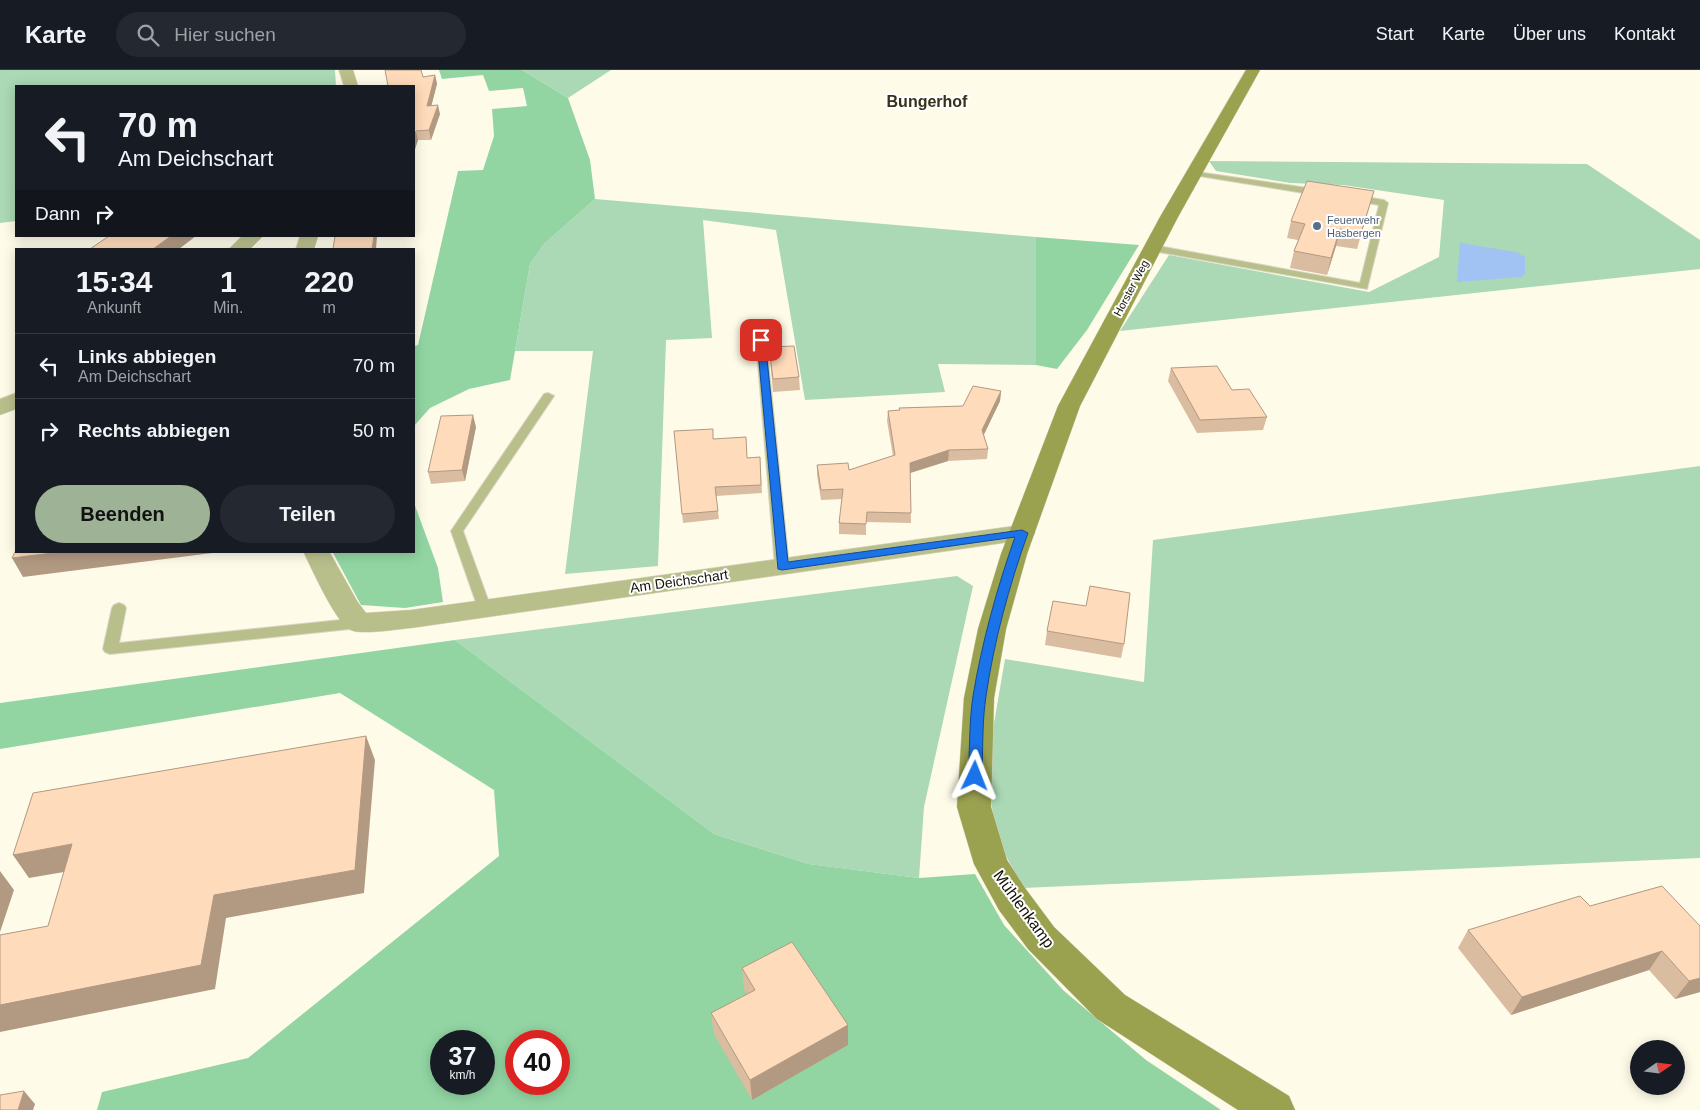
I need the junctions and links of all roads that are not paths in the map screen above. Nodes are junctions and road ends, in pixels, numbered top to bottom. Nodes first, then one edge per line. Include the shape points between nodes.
1 (346, 70) edge
2 (1253, 70) edge
3 (350, 85) edge
4 (1193, 173) junction
5 (253, 237) edge
6 (239, 248) edge
7 (1152, 248) junction
8 (761, 340) dead end
9 (548, 396) dead end
10 (15, 400) edge
11 (0, 408) edge
12 (1026, 524) junction
13 (317, 553) edge
14 (782, 566) junction
15 (119, 608) dead end
16 (484, 608) junction
17 (352, 614) junction
18 (1274, 1110) edge

1 - 3 street
2 - 4 street, Horster Weg
4 - 7 street, Horster Weg
4 - 7 lane via 1384,203 1364,287
5 - 6 street
7 - 12 street, Horster Weg via 1069,406
8 - 14 lane
9 - 16 lane via 457,531
10 - 11 street
12 - 14 street, Am Deichschart
12 - 18 street, Mühlenkamp via 992,629 979,698 974,807 990,864 1041,938 1111,1006
13 - 17 street
14 - 16 street, Am Deichschart
15 - 17 lane via 110,649
16 - 17 street, Am Deichschart via 411,619

